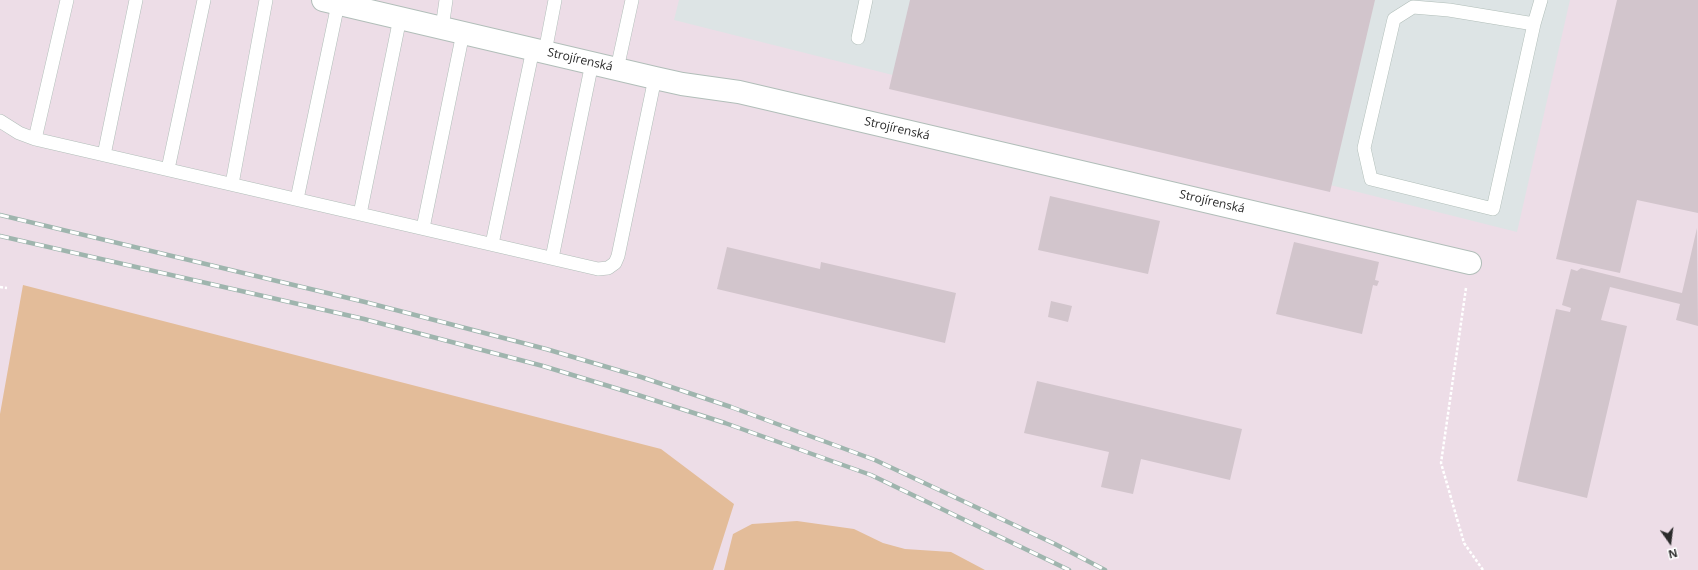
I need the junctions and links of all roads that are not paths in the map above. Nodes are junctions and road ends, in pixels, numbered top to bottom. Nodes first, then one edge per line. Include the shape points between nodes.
1 (67, 0) edge
2 (136, 0) edge
3 (204, 0) edge
4 (266, 0) edge
5 (446, 0) edge
6 (555, 0) edge
7 (632, 0) edge
8 (866, 0) edge
9 (1541, 0) edge
10 (331, 2) edge
11 (400, 18) junction
12 (1534, 24) junction
13 (442, 28) junction
14 (463, 33) junction
15 (858, 38) dead end
16 (539, 51) junction
17 (592, 63) junction
18 (617, 69) junction
19 (655, 78) junction
20 (0, 121) edge
21 (35, 139) junction
22 (104, 155) junction
23 (168, 170) junction
24 (232, 184) junction
25 (297, 199) junction
26 (360, 214) junction
27 (423, 228) junction
28 (492, 244) junction
29 (552, 258) junction
30 (1470, 263) road end

1 - 21 lane
2 - 22 lane
3 - 23 lane
4 - 24 lane
5 - 13 lane
6 - 16 lane
7 - 18 lane
8 - 15 lane
9 - 12 lane
10 - 11 street, Strojírenská
10 - 25 lane
11 - 13 street, Strojírenská
11 - 26 lane
12 - 12 lane via 1493,209 1371,179 1364,148 1394,19 1413,7 1449,10
13 - 14 street, Strojírenská
14 - 16 street, Strojírenská
14 - 27 lane
16 - 17 street, Strojírenská
16 - 28 lane
17 - 18 street, Strojírenská
17 - 29 lane
18 - 19 street, Strojírenská
19 - 29 lane via 615,263 608,268 598,269
19 - 30 street, Strojírenská via 739,92
20 - 21 lane
21 - 22 lane
22 - 23 lane
23 - 24 lane
24 - 25 lane
25 - 26 lane
26 - 27 lane
27 - 28 lane
28 - 29 lane

